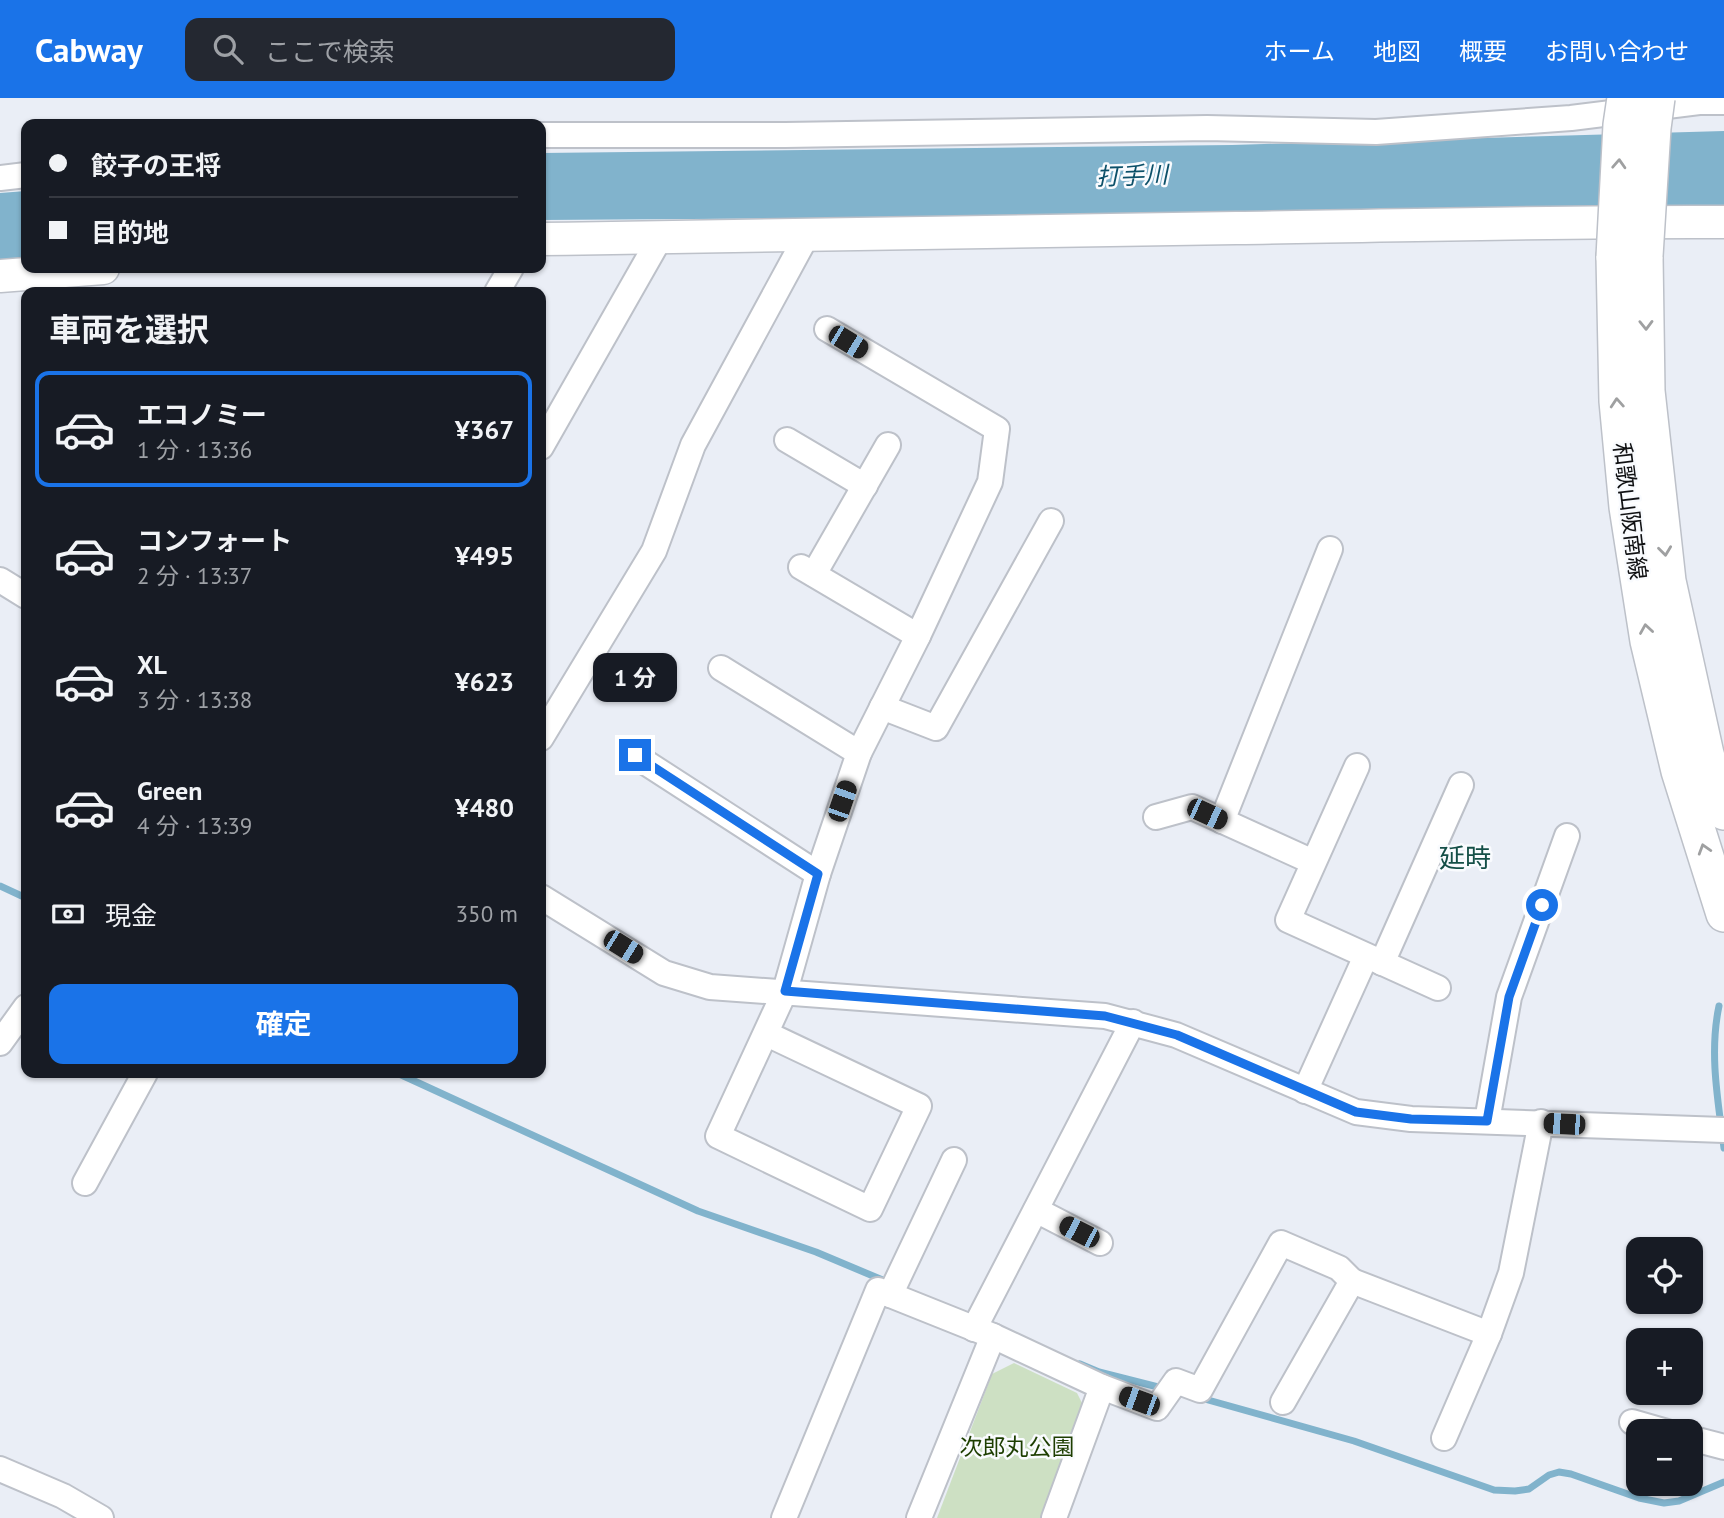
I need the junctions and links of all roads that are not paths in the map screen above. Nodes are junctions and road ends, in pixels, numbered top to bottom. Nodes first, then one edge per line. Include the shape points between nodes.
1 (1625, 98) edge
2 (1657, 98) edge
3 (1724, 102) edge
4 (546, 135) edge
5 (21, 176) edge
6 (0, 178) edge
7 (1724, 222) edge
8 (806, 237) junction
9 (660, 238) junction
10 (546, 239) edge
11 (1630, 257) junction
12 (39, 273) edge
13 (0, 276) edge
14 (827, 329) dead end
15 (546, 438) edge
16 (787, 440) dead end
17 (888, 445) dead end
18 (864, 486) junction
19 (1051, 521) dead end
20 (1330, 549) dead end
21 (0, 580) edge
22 (21, 593) edge
23 (918, 636) junction
24 (721, 668) dead end
25 (882, 707) junction
26 (546, 730) edge
27 (859, 753) junction
28 (635, 755) dead end
29 (1357, 766) dead end
30 (1461, 785) dead end
31 (1724, 812) edge
32 (1156, 817) dead end
33 (1222, 821) junction
34 (1567, 836) dead end
35 (1314, 862) junction
36 (818, 874) junction
37 (546, 900) edge
38 (1724, 914) edge
39 (1374, 960) junction
40 (1438, 989) dead end
41 (785, 991) junction
42 (21, 1014) edge
43 (1133, 1022) junction
44 (767, 1034) junction
45 (0, 1043) edge
46 (142, 1078) edge
47 (1305, 1091) junction
48 (1487, 1121) junction
49 (1541, 1122) junction
50 (1717, 1131) edge
51 (954, 1160) dead end
52 (85, 1183) dead end
53 (1035, 1210) junction
54 (1100, 1243) dead end
55 (1352, 1282) junction
56 (893, 1288) junction
57 (981, 1326) junction
58 (1489, 1334) junction
59 (1102, 1387) junction
60 (1283, 1402) dead end
61 (1444, 1438) dead end
62 (1703, 1441) edge
63 (1724, 1447) edge
64 (0, 1468) edge
65 (101, 1518) edge
66 (784, 1518) edge
67 (919, 1518) edge
68 (1054, 1518) edge

11 -> 1 main road, 和歌山阪南線, bridge via 1621,125
2 - 11 main road, 和歌山阪南線, bridge
3 - 4 street via 1376,132 1207,128
5 - 6 street
7 - 8 street via 1557,221
8 - 9 street
8 - 26 street via 693,445 654,551
9 - 10 street
9 - 15 street
11 -> 31 main road, 和歌山阪南線 via 1668,581 1706,754
38 -> 11 main road, 和歌山阪南線 via 1679,771 1648,641 1627,507 1617,401
12 - 13 street
14 - 23 street via 997,429 990,482
16 - 18 street
17 - 18 street
18 - 23 street via 808,571
19 - 25 street via 936,728
20 - 33 street
21 - 22 street
23 - 25 street
24 - 27 street
25 - 27 street
27 - 36 street
28 - 36 street
29 - 35 street
30 - 39 street
32 - 33 street via 1192,807
33 - 35 street
34 - 48 street via 1509,997
35 - 39 street via 1288,920
36 - 41 street
37 - 41 street via 664,972 710,987
39 - 40 street
39 - 47 street
41 - 43 street
41 - 44 street
42 - 45 street
43 - 47 street via 1177,1035
43 - 53 street
44 - 44 street via 718,1136 870,1209 919,1106
46 - 52 street
47 - 48 street via 1356,1112
48 - 49 street
49 - 50 street
49 - 58 street via 1511,1273
51 - 56 street
53 - 54 street
53 - 57 street
55 - 58 street
55 - 59 street via 1339,1268 1281,1243 1200,1390 1176,1381 1157,1408
55 - 60 street
56 - 57 street
56 - 66 street via 878,1290
57 - 59 street
57 - 67 street
58 - 61 street
59 - 68 street
62 - 63 street
64 - 65 street

